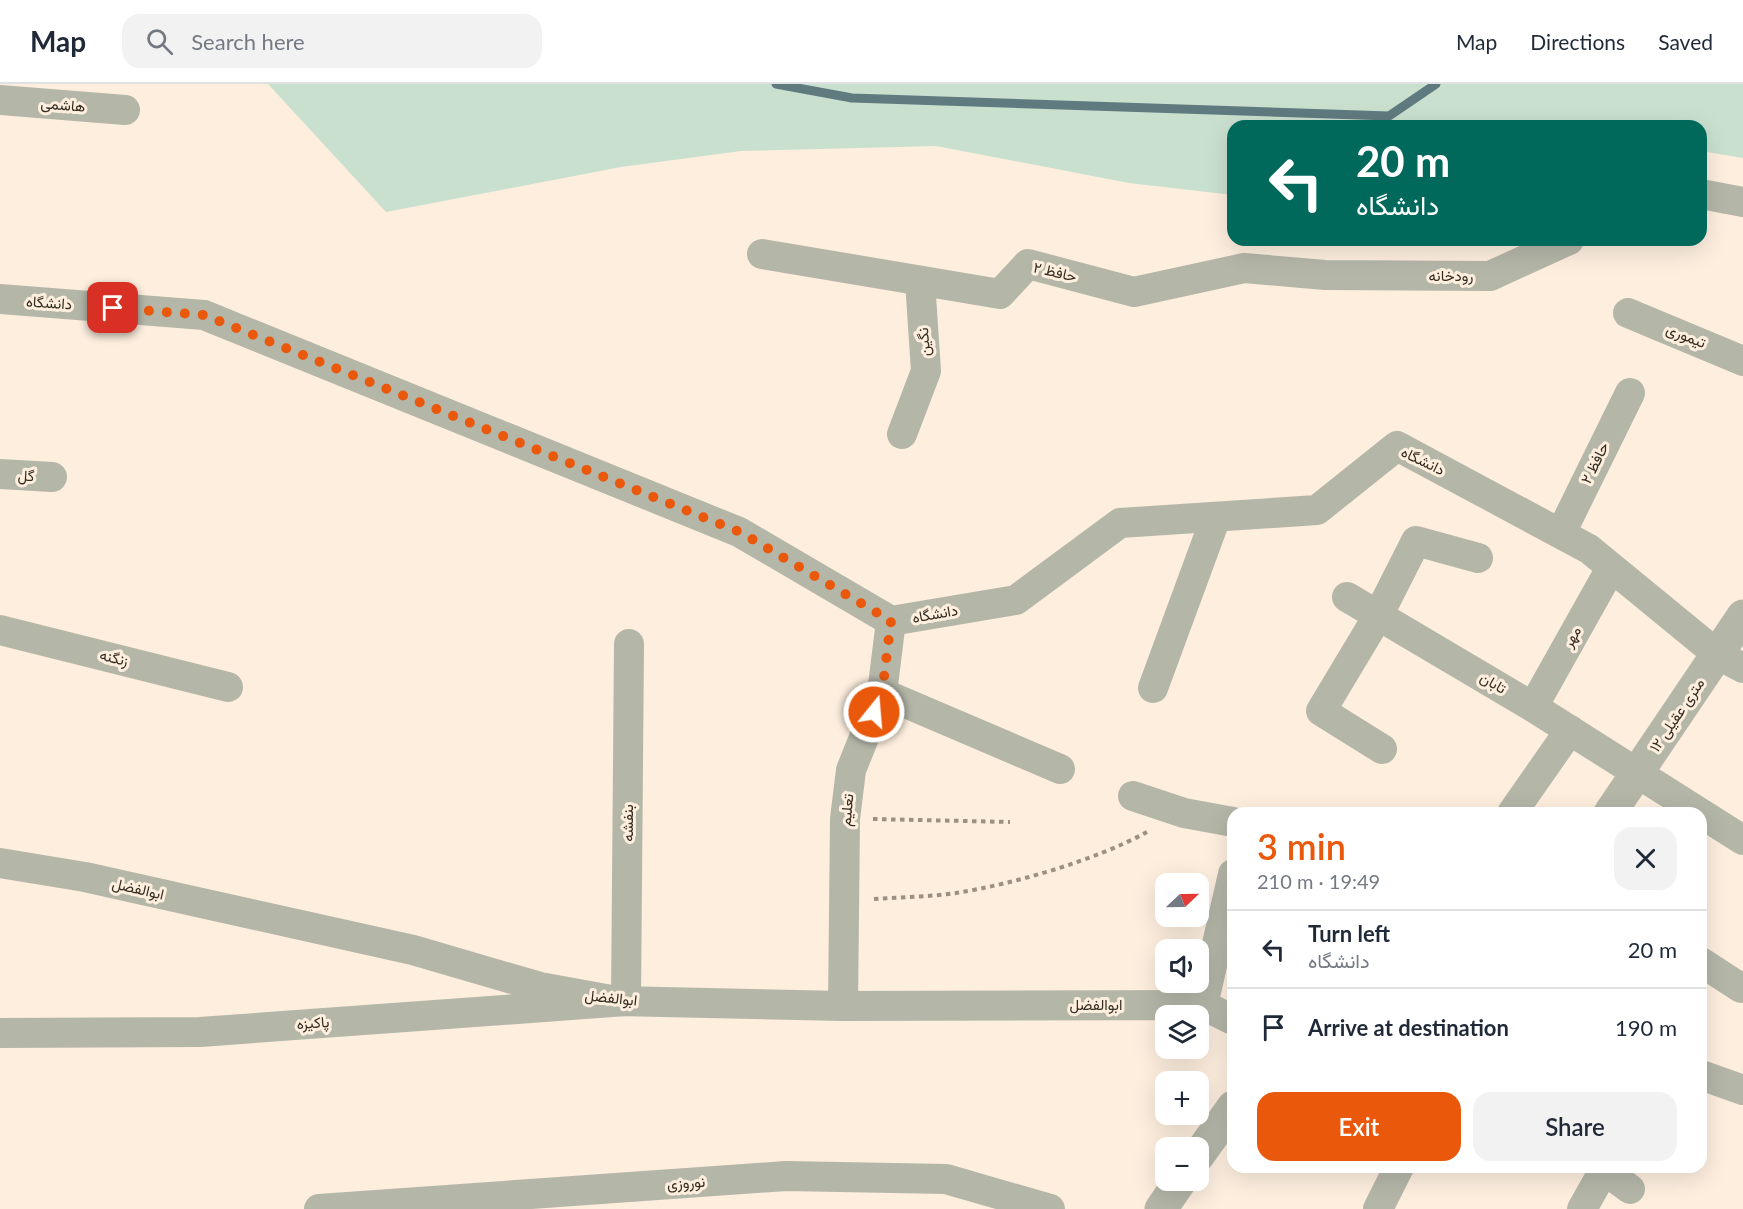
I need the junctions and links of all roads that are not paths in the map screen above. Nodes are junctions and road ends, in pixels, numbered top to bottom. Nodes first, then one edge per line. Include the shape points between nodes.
1 (0, 100) edge
2 (125, 110) dead end
3 (1707, 195) edge
4 (1743, 202) edge
5 (1556, 246) edge
6 (762, 254) dead end
7 (1325, 275) joint
8 (920, 281) junction
9 (0, 299) edge
10 (1628, 313) dead end
11 (1743, 361) edge
12 (1630, 393) dead end
13 (902, 434) dead end
14 (0, 474) edge
15 (52, 477) dead end
16 (1216, 517) junction
17 (1560, 533) junction
18 (1478, 558) dead end
19 (1611, 567) junction
20 (1347, 597) dead end
21 (1378, 616) junction
22 (1743, 616) edge
23 (891, 621) junction
24 (0, 630) edge
25 (629, 644) dead end
26 (1730, 661) edge
27 (228, 687) dead end
28 (1153, 688) dead end
29 (882, 693) junction
30 (1533, 707) junction
31 (1570, 730) junction
32 (1382, 749) dead end
33 (1060, 769) dead end
34 (1638, 773) junction
35 (1133, 796) dead end
36 (1516, 807) edge
37 (1614, 807) edge
38 (1691, 807) edge
39 (1707, 817) edge
40 (1227, 821) edge
41 (1743, 840) edge
42 (0, 863) edge
43 (1227, 900) edge
44 (1707, 966) edge
45 (1741, 988) dead end
46 (626, 1001) junction
47 (1155, 1005) edge
48 (1203, 1005) edge
49 (843, 1006) junction
50 (1209, 1008) edge
51 (1227, 1017) edge
52 (0, 1033) edge
53 (1707, 1077) edge
54 (1743, 1090) edge
55 (1227, 1115) edge
56 (1209, 1141) edge
57 (1396, 1173) edge
58 (1600, 1173) edge
59 (1608, 1173) edge
60 (1630, 1189) dead end
61 (1173, 1191) edge
62 (320, 1209) edge
63 (1050, 1209) edge
64 (1161, 1209) edge
65 (1378, 1209) edge
66 (1582, 1209) edge

1 - 2 street, هاشمی
3 - 4 street
5 - 7 street, رودخانه via 1490,276
6 - 8 street, حافظ ۲
7 - 8 street, حافظ ۲ via 1244,268 1134,292 1028,264 1000,294
8 - 13 street, نگین via 926,371
9 - 23 street, دانشگاه via 204,315 740,532
10 - 11 street, تیموری
12 - 17 street, حافظ ۲
14 - 15 street, گل
16 - 17 street, دانشگاه via 1317,510 1397,446
16 - 23 street, دانشگاه via 1120,523 1016,600
16 - 28 street
17 - 19 street, دانشگاه
18 - 21 street via 1416,541
19 - 26 street, دانشگاه
19 - 30 street, مهر
20 - 21 street, تابان
21 - 30 street, تابان
21 - 32 street via 1321,711
22 - 26 street, ۱۲ متری عقیلی
23 - 29 street, تعلیم
24 - 27 street, زنگنه
25 - 46 street, بنفشه
26 - 34 street, ۱۲ متری عقیلی
29 - 33 street
29 - 49 street, تعلیم via 851,770 845,819
30 - 31 street, تابان
31 - 34 street, تابان
31 - 36 street
34 - 37 street, ۱۲ متری عقیلی
34 - 38 street, تابان
35 - 40 street via 1184,813
39 - 41 street, تابان
42 - 46 street, ابوالفضل via 86,877 413,950 540,987
43 - 48 street
44 - 45 street
46 - 49 street, ابوالفضل
46 - 52 street, پاکیزه via 200,1032
47 - 49 street, ابوالفضل
50 - 51 street, ابوالفضل
53 - 54 street
55 - 56 street
57 - 65 street
58 - 66 street
59 - 60 street
61 - 64 street
62 - 63 street, نوروزی via 786,1176 946,1179

